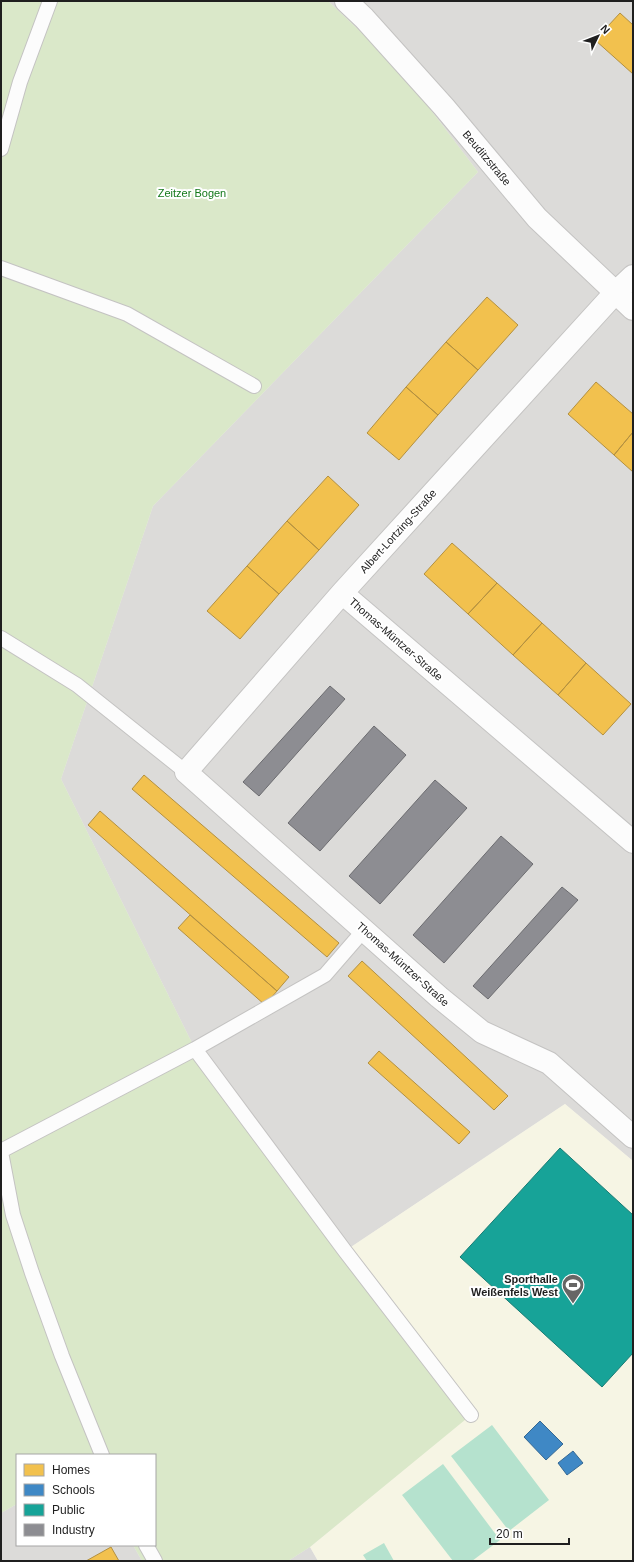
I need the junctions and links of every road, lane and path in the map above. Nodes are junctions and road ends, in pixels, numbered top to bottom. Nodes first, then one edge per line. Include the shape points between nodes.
1 (50, 1) edge
2 (346, 1) edge
3 (1, 149) edge
4 (1, 268) edge
5 (633, 276) edge
6 (615, 293) junction
7 (633, 309) edge
8 (254, 386) dead end
9 (342, 593) junction
10 (1, 638) edge
11 (186, 772) junction
12 (633, 842) edge
13 (364, 930) junction
14 (195, 1049) junction
15 (633, 1137) edge
16 (1, 1151) edge
17 (470, 1415) dead end
18 (102, 1454) edge
19 (147, 1546) edge
20 (155, 1561) edge

1 - 3 lane via 20,82
2 - 6 street, Beuditzstraße via 444,107 537,218
4 - 8 lane via 127,314
5 - 6 street, Albert-Lortzing-Straße
6 - 7 street, Beuditzstraße
6 - 9 street, Albert-Lortzing-Straße
9 - 11 street, Albert-Lortzing-Straße
9 - 12 street, Thomas-Müntzer-Straße
10 - 11 lane via 77,685
11 - 13 street, Thomas-Müntzer-Straße
13 - 14 lane via 325,975
13 - 15 street, Thomas-Müntzer-Straße via 482,1032 549,1063
14 - 16 lane
14 - 17 lane
16 - 18 lane via 13,1215 62,1356
19 - 20 lane

